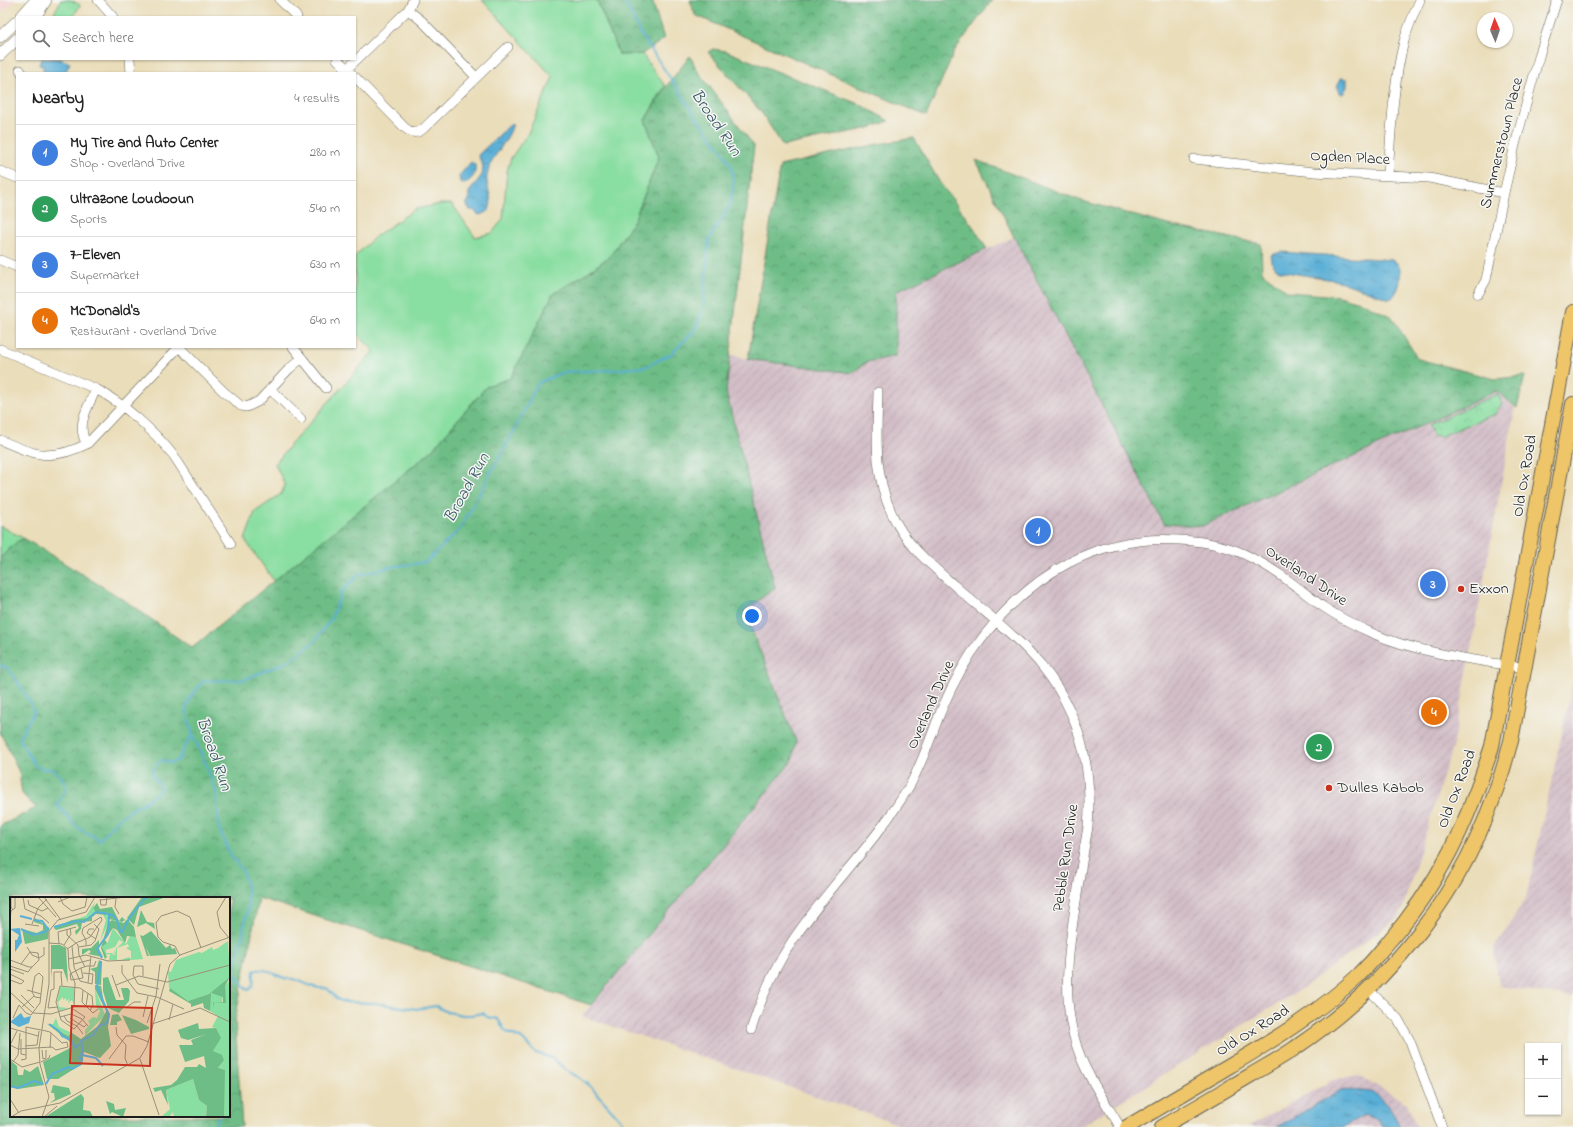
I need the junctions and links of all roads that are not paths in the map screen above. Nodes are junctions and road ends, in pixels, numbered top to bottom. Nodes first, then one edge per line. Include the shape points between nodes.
1 (36, 0) edge
2 (46, 0) edge
3 (98, 0) edge
4 (280, 0) edge
5 (413, 0) edge
6 (1420, 0) edge
7 (1556, 0) edge
8 (408, 10) junction
9 (22, 16) edge
10 (37, 16) edge
11 (113, 16) edge
12 (296, 16) edge
13 (16, 22) edge
14 (0, 37) edge
15 (16, 40) edge
16 (508, 47) dead end
17 (0, 55) edge
18 (130, 60) edge
19 (338, 60) edge
20 (349, 71) edge
21 (130, 72) edge
22 (476, 77) junction
23 (356, 78) edge
24 (1194, 159) dead end
25 (0, 171) edge
26 (1388, 176) junction
27 (16, 178) edge
28 (1504, 193) junction
29 (0, 260) edge
30 (16, 267) edge
31 (1478, 294) dead end
32 (1573, 312) edge
33 (178, 348) edge
34 (180, 348) edge
35 (294, 348) edge
36 (0, 349) edge
37 (302, 358) junction
38 (326, 388) dead end
39 (96, 389) junction
40 (270, 389) junction
41 (878, 392) dead end
42 (1573, 404) edge
43 (123, 406) junction
44 (301, 418) dead end
45 (0, 440) edge
46 (87, 444) junction
47 (231, 544) dead end
48 (996, 622) junction
49 (1506, 664) junction
50 (1525, 668) junction
51 (1369, 990) junction
52 (752, 1030) dead end
53 (1120, 1127) edge
54 (1127, 1127) edge
55 (1162, 1127) edge
56 (1442, 1127) edge

1 - 9 street
2 - 10 street
3 - 11 street
4 - 12 street
5 - 8 street
6 - 26 street via 1405,40 1396,82
7 - 28 street, Summerstown Place via 1528,96
8 - 20 street
8 - 22 street
13 - 14 street
15 - 17 street
16 - 22 street
18 - 21 street
19 - 20 street
22 - 23 street via 417,132 410,132
24 - 26 street, Ogden Place via 1314,172
25 - 27 street
26 - 28 street, Ogden Place via 1429,178
28 - 31 street, Summerstown Place via 1486,280
29 - 30 street
32 - 49 main road, Old Ox Road
33 - 43 street
34 - 40 street via 242,406 247,407 259,402
35 - 37 street
36 - 39 street
37 - 38 street
37 - 40 street
39 - 43 street
39 - 46 street via 82,423 82,433
40 - 44 street
41 - 48 street, Pebble Run Drive via 876,452 883,491 892,514 907,540 932,566
42 - 50 main road
43 - 46 street
43 - 47 street via 174,456
45 - 46 street via 31,453 46,455 68,452
48 - 49 street, Overland Drive via 1042,578 1084,555 1113,545 1140,540 1188,540 1215,545 1248,556 1288,579 1342,619 1388,640 1417,648
48 - 52 street, Overland Drive via 959,675 944,703 920,767 897,805 790,944 763,995
48 - 53 street, Pebble Run Drive via 1042,666 1070,710 1082,742 1089,777 1090,807 1068,956 1067,998 1071,1026 1081,1058
49 - 50 street, Overland Drive
49 - 54 main road, Old Ox Road via 1492,746 1482,778 1449,855 1424,898 1402,928 1359,975 1290,1030
50 - 51 main road via 1511,741 1479,834 1461,871 1441,903 1414,939
51 - 55 main road via 1295,1048
51 - 56 street via 1398,1019 1410,1041

